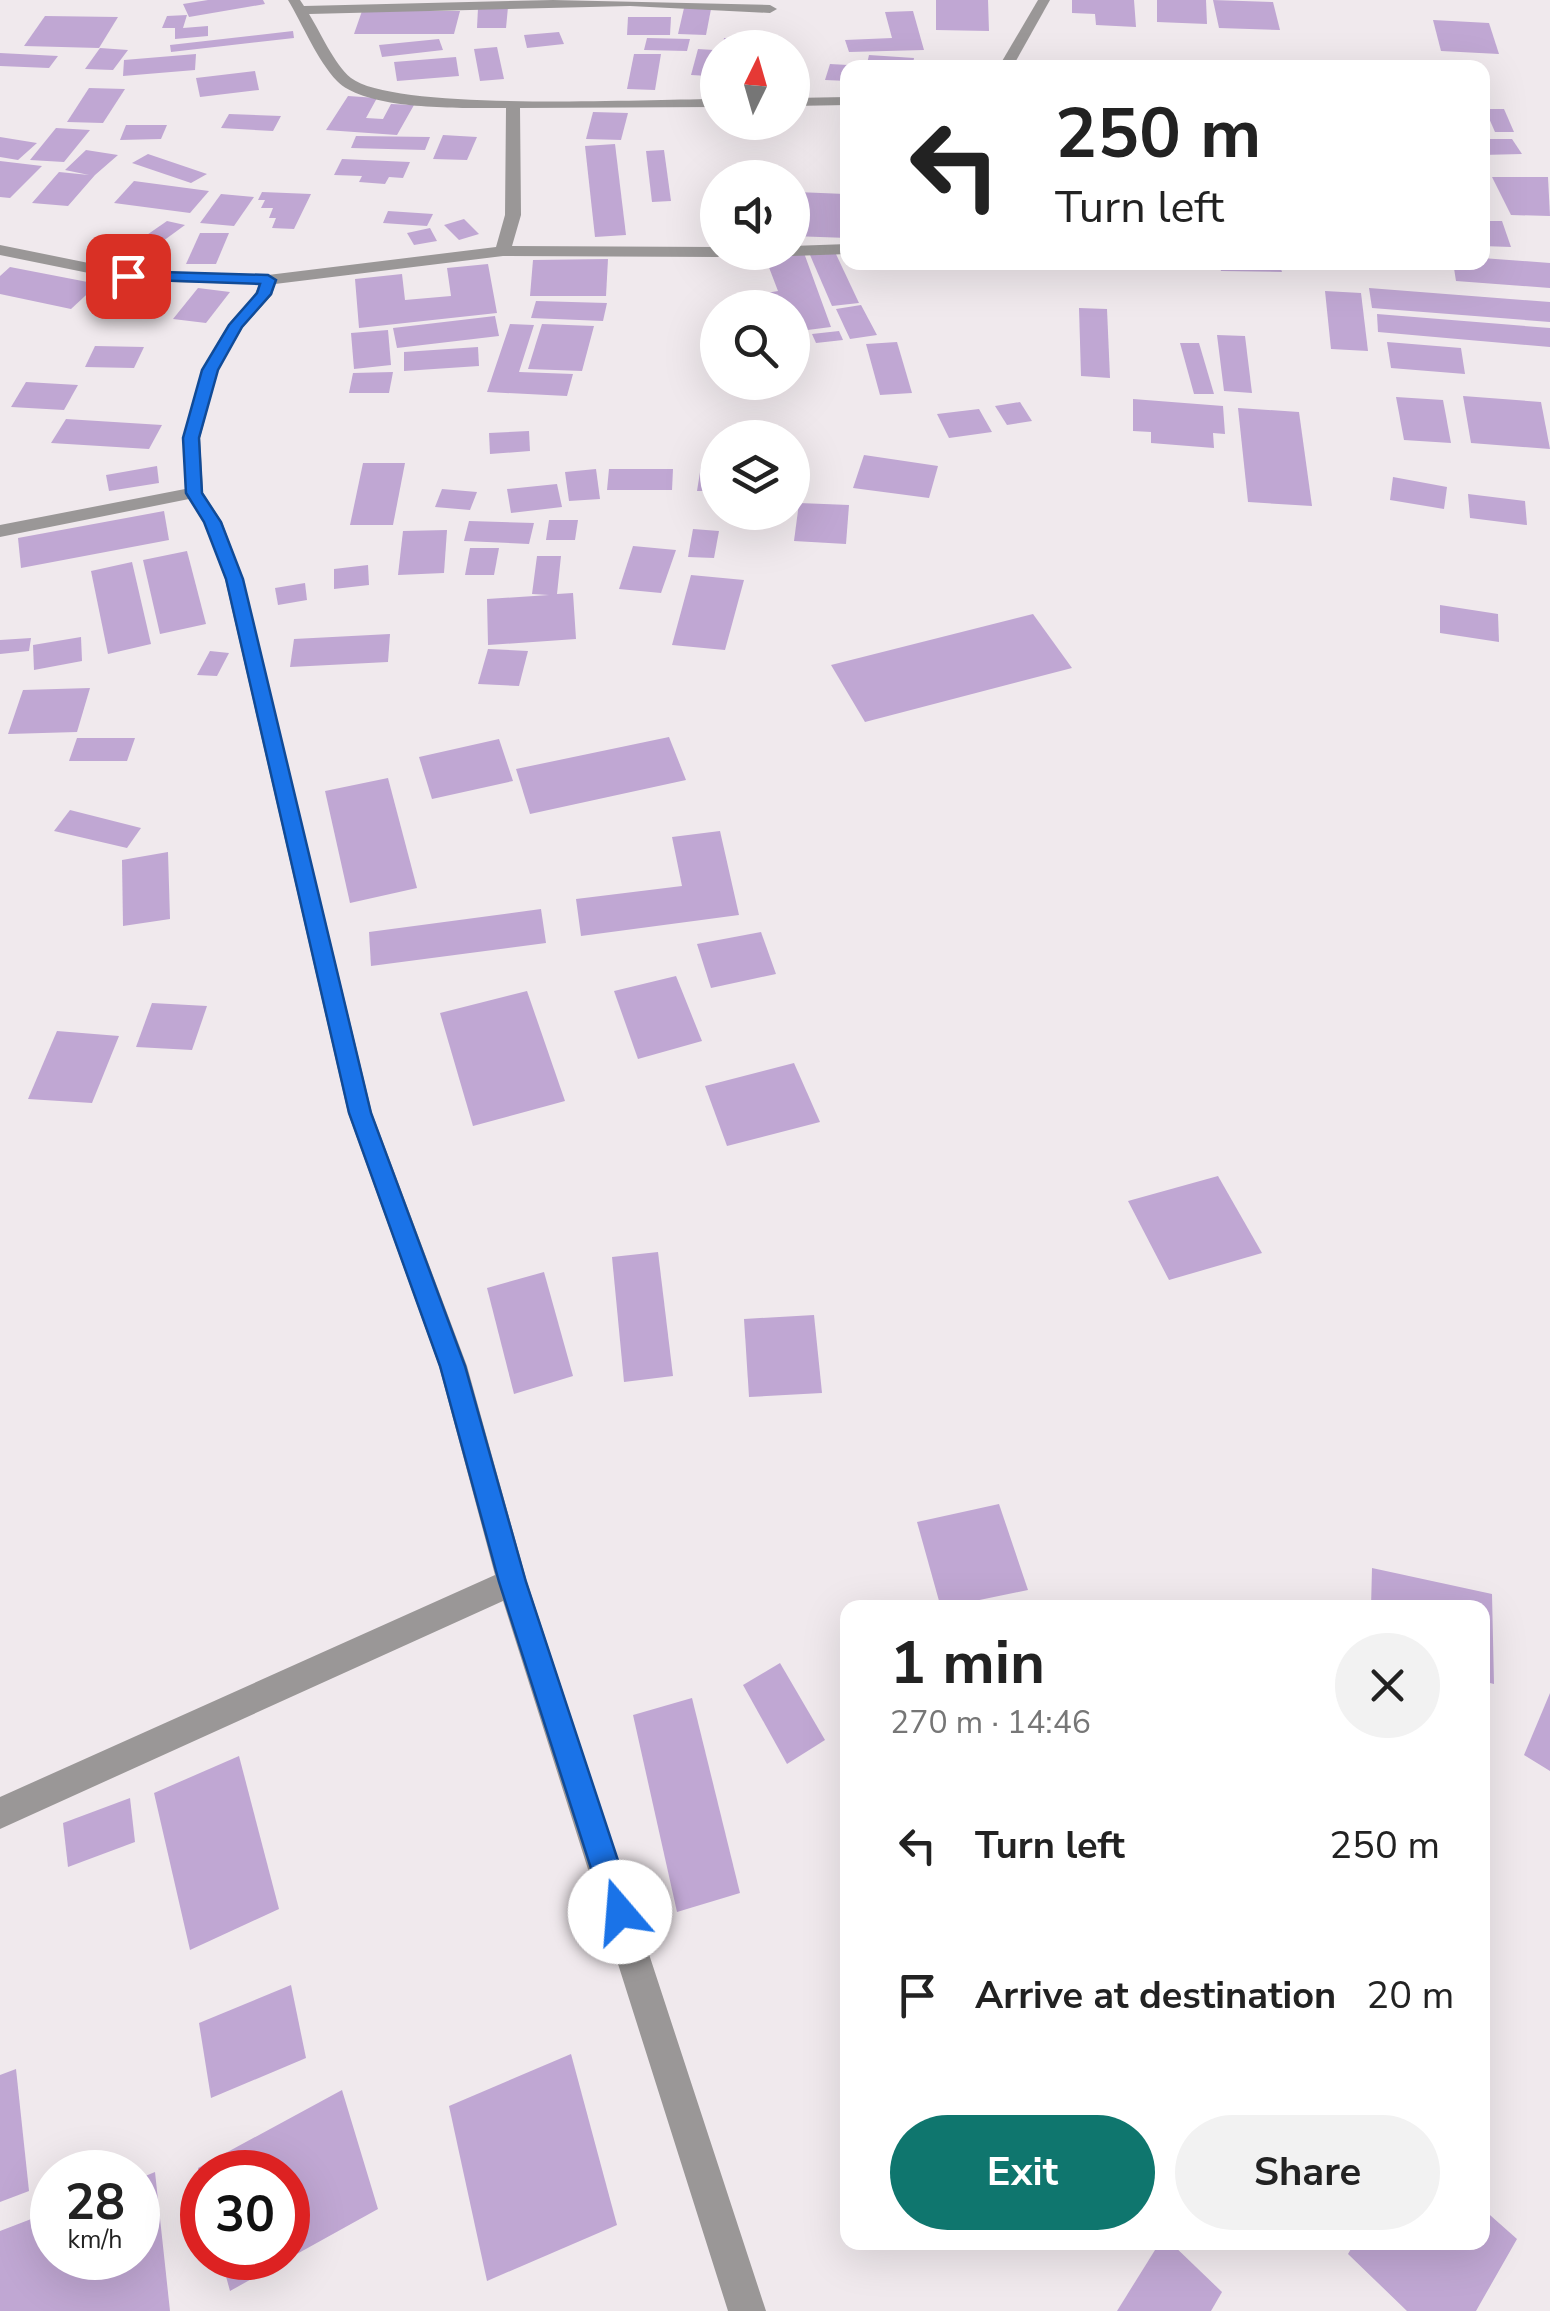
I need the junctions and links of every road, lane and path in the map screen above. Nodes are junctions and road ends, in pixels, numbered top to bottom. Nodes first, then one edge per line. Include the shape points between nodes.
1 (1044, 0) edge
2 (299, 5) edge
3 (770, 9) dead end
4 (1010, 60) edge
5 (840, 100) edge
6 (810, 101) edge
7 (700, 102) edge
8 (513, 104) junction
9 (840, 249) edge
10 (0, 250) edge
11 (810, 250) edge
12 (502, 251) junction
13 (700, 252) edge
14 (268, 280) junction
15 (194, 493) junction
16 (0, 530) edge
17 (512, 1582) junction
18 (0, 1813) edge
19 (747, 2311) edge

1 - 4 street
2 - 3 street via 611,2
2 - 8 street via 352,88 401,99
5 - 6 street
7 - 8 street
8 - 12 street via 513,215
9 - 11 street
10 - 14 street via 128,276
12 - 13 street
12 - 14 street
14 - 15 street via 210,370 191,438
15 - 16 street
15 - 17 street via 234,579 360,1113 452,1366
17 - 18 street
17 - 19 street

